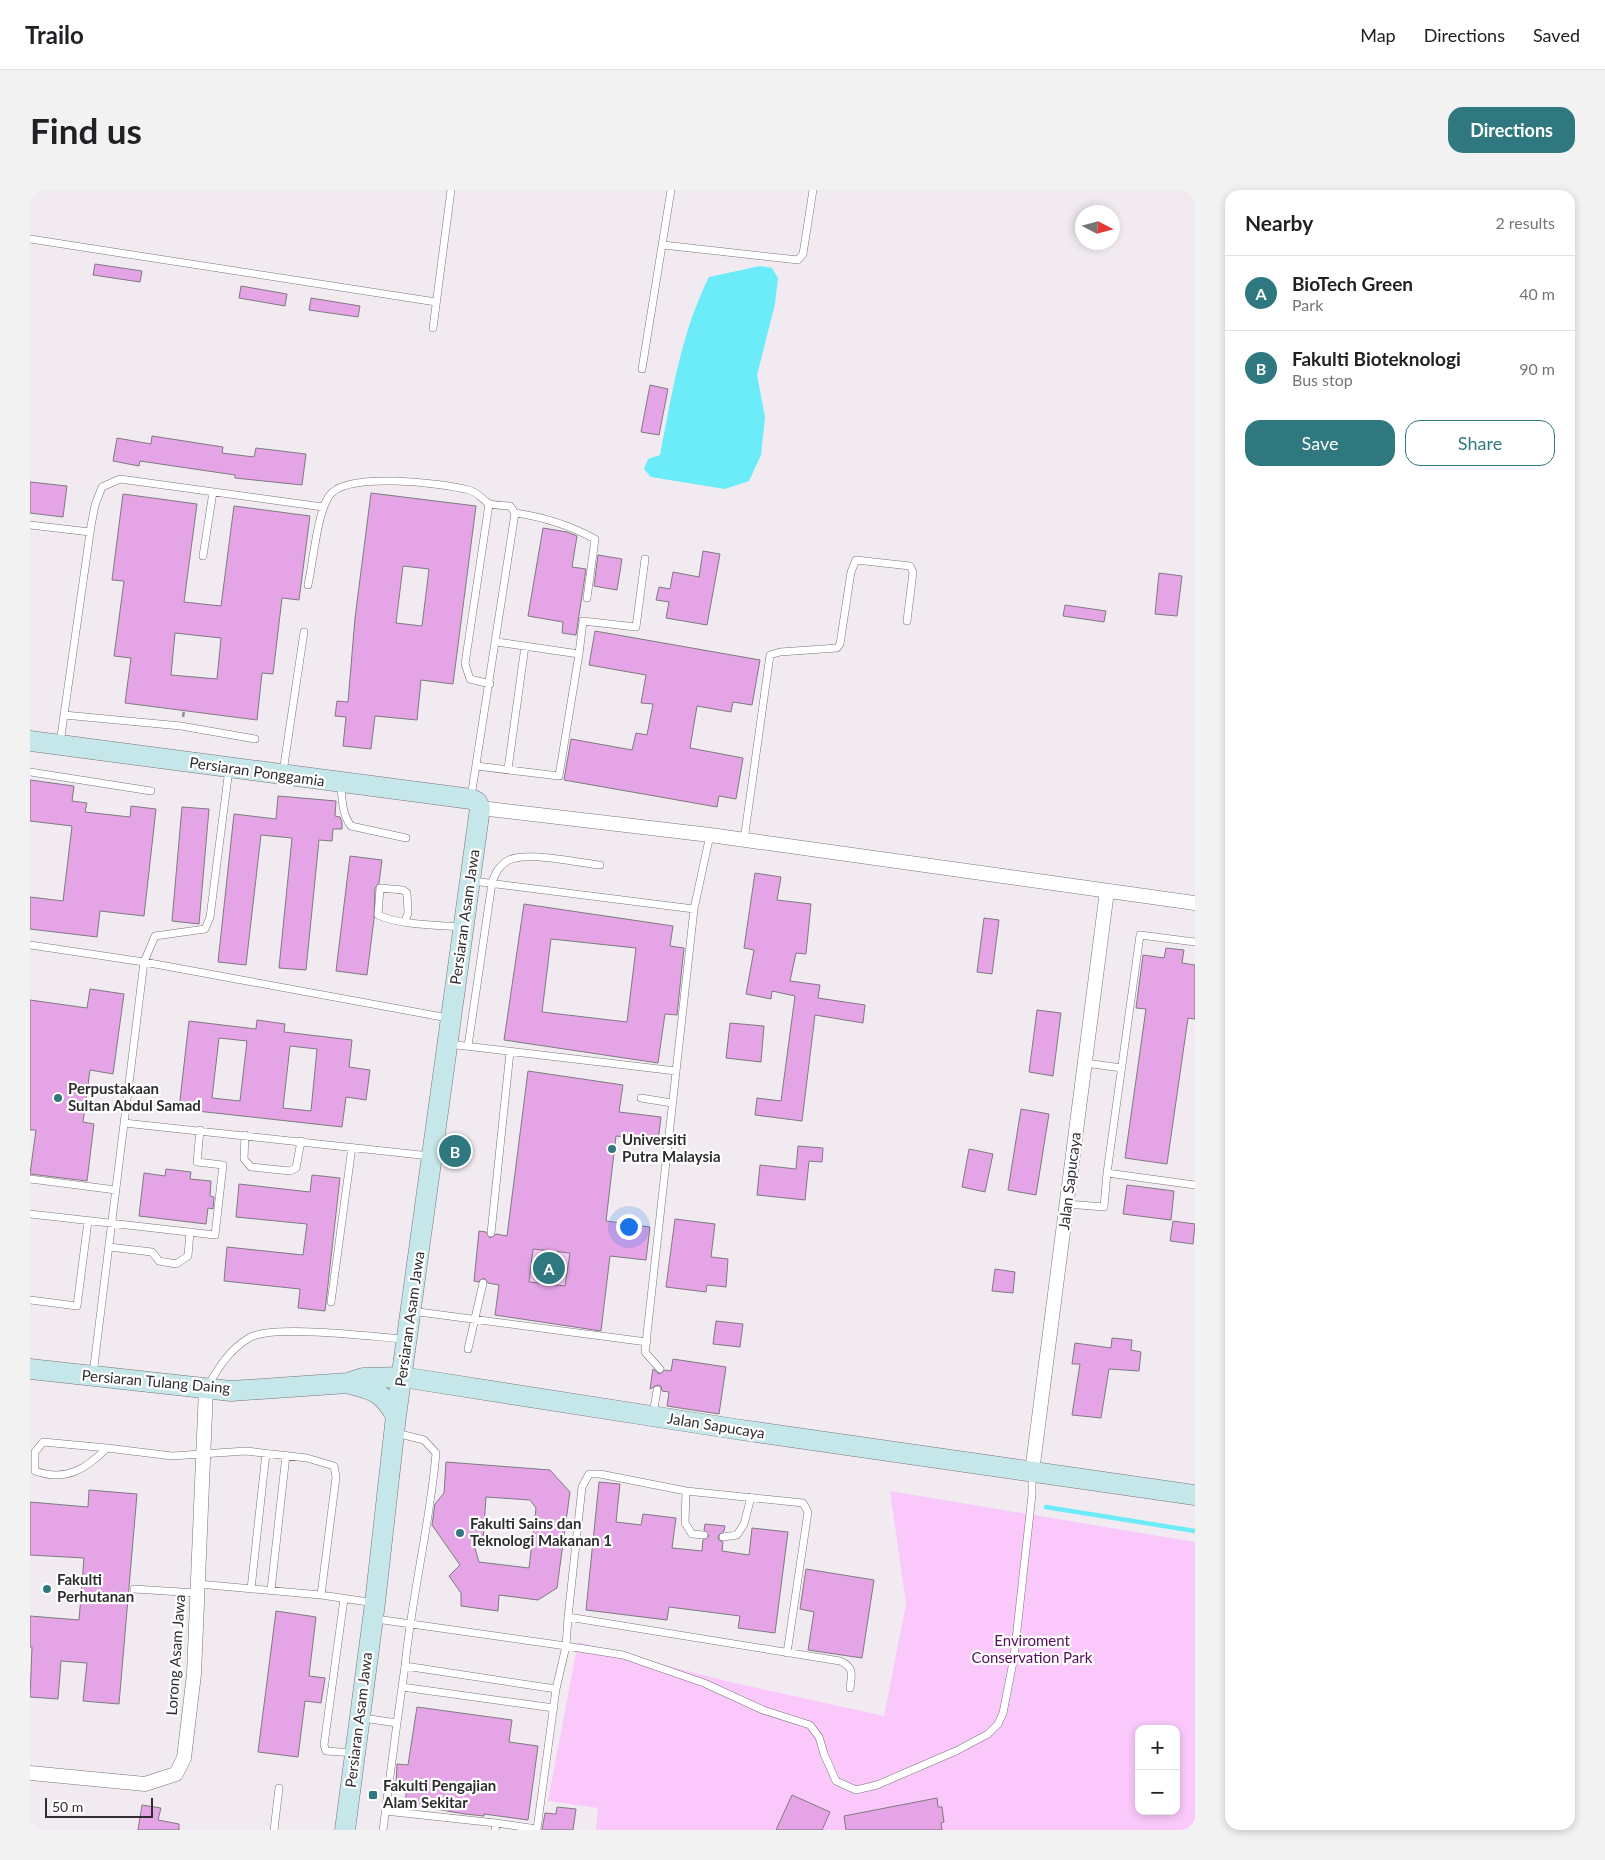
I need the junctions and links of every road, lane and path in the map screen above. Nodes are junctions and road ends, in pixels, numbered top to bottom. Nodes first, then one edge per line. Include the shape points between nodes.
1 (451, 190) edge
2 (670, 190) edge
3 (813, 190) edge
4 (30, 239) edge
5 (663, 245) junction
6 (436, 302) junction
7 (433, 328) dead end
8 (642, 369) dead end
9 (213, 492) junction
10 (489, 504) junction
11 (323, 507) junction
12 (516, 513) junction
13 (30, 525) edge
14 (90, 532) junction
15 (203, 556) dead end
16 (645, 559) dead end
17 (308, 585) dead end
18 (587, 598) dead end
19 (907, 621) dead end
20 (304, 632) dead end
21 (497, 642) junction
22 (525, 646) junction
23 (579, 654) junction
24 (490, 684) junction
25 (64, 715) junction
26 (256, 739) dead end
27 (30, 740) edge
28 (60, 745) junction
29 (476, 766) junction
30 (229, 769) junction
31 (508, 769) junction
32 (30, 772) edge
33 (283, 776) junction
34 (341, 783) junction
35 (152, 791) dead end
36 (475, 804) junction
37 (710, 835) junction
38 (406, 838) dead end
39 (744, 840) junction
40 (600, 865) dead end
41 (470, 880) junction
42 (492, 883) junction
43 (1107, 891) junction
44 (1195, 903) edge
45 (694, 909) junction
46 (404, 921) junction
47 (464, 927) junction
48 (1195, 942) edge
49 (30, 944) edge
50 (144, 962) junction
51 (451, 1019) junction
52 (448, 1044) junction
53 (468, 1046) junction
54 (510, 1052) junction
55 (1085, 1063) junction
56 (1122, 1068) junction
57 (676, 1071) junction
58 (641, 1098) dead end
59 (672, 1103) junction
60 (124, 1123) junction
61 (200, 1130) junction
62 (246, 1135) junction
63 (302, 1141) junction
64 (352, 1147) junction
65 (432, 1156) junction
66 (1108, 1173) junction
67 (30, 1179) edge
68 (1195, 1185) edge
69 (116, 1190) junction
70 (1067, 1204) junction
71 (30, 1214) edge
72 (88, 1221) junction
73 (112, 1224) junction
74 (190, 1232) junction
75 (491, 1233) dead end
76 (109, 1247) junction
77 (483, 1283) dead end
78 (30, 1300) edge
79 (331, 1302) dead end
80 (411, 1311) junction
81 (476, 1318) junction
82 (407, 1339) junction
83 (647, 1342) junction
84 (468, 1349) dead end
85 (30, 1369) edge
86 (660, 1369) dead end
87 (93, 1377) junction
88 (402, 1377) junction
89 (348, 1383) junction
90 (206, 1389) junction
91 (657, 1390) dead end
92 (653, 1416) junction
93 (395, 1424) junction
94 (107, 1448) junction
95 (266, 1453) junction
96 (204, 1454) junction
97 (286, 1455) junction
98 (1032, 1472) junction
99 (686, 1491) junction
100 (1195, 1495) edge
101 (752, 1497) junction
102 (704, 1535) dead end
103 (724, 1538) dead end
104 (198, 1588) junction
105 (134, 1589) dead end
106 (251, 1589) junction
107 (271, 1590) junction
108 (321, 1595) junction
109 (344, 1598) junction
110 (374, 1611) junction
111 (568, 1617) junction
112 (410, 1623) junction
113 (566, 1646) junction
114 (787, 1653) junction
115 (406, 1666) junction
116 (402, 1687) junction
117 (850, 1688) dead end
118 (556, 1689) junction
119 (554, 1708) junction
120 (360, 1718) junction
121 (397, 1723) junction
122 (355, 1754) junction
123 (30, 1773) edge
124 (279, 1788) dead end
125 (385, 1811) junction
126 (495, 1826) edge
127 (274, 1830) edge
128 (345, 1830) edge
129 (383, 1830) edge

1 - 6 lane
2 - 5 lane
3 - 5 lane via 804,254 798,260
4 - 6 lane
5 - 8 lane
6 - 7 lane
9 - 11 lane
9 - 14 lane via 120,479 110,482 102,488 95,505
9 - 15 lane
10 - 11 lane via 471,490 436,484 358,482 342,486 330,495
10 - 12 lane via 510,506
10 - 24 lane via 465,664 470,680
11 - 17 lane
12 - 18 lane via 566,524 596,539
12 - 21 lane
13 - 14 lane
14 - 25 lane
16 - 23 lane via 636,627 583,621
19 - 39 lane via 913,572 910,566 856,560 837,648 770,655
20 - 33 lane
21 - 22 lane
21 - 24 lane
22 - 23 lane
22 - 31 lane
23 - 31 lane via 559,776
24 - 29 lane
25 - 26 lane via 181,726
25 - 28 lane
27 - 28 street, Persiaran Ponggamia
28 - 30 street, Persiaran Ponggamia
29 - 31 lane
29 - 36 lane
30 - 33 street, Persiaran Ponggamia
30 - 50 lane via 210,917 205,929 155,936
32 - 35 lane
33 - 34 street, Persiaran Ponggamia
34 - 36 street, Persiaran Ponggamia
34 - 38 lane via 346,820 351,826
36 - 37 street
36 - 41 street, Persiaran Asam Jawa
37 - 39 street
37 - 45 lane
39 - 43 street
40 - 42 lane via 522,856 508,861 496,871
41 - 42 lane
41 - 47 street, Persiaran Asam Jawa
42 - 45 lane
42 - 53 lane
43 - 44 street
43 - 55 street, Jalan Sapucaya
45 - 57 lane
46 - 46 lane via 378,915 380,888 407,893 408,912
46 - 47 lane
47 - 51 street, Persiaran Asam Jawa
48 - 56 lane via 1140,935
49 - 50 lane
50 - 51 lane
50 - 60 lane
51 - 52 street, Persiaran Asam Jawa
52 - 53 lane
52 - 65 street, Persiaran Asam Jawa
53 - 54 lane
54 - 57 lane
54 - 75 lane
55 - 56 lane
55 - 70 street, Jalan Sapucaya
56 - 66 lane
57 - 59 lane
58 - 59 lane
59 - 83 lane
60 - 61 lane
60 - 69 lane
61 - 62 lane
61 - 74 lane via 197,1162 223,1165 215,1235
62 - 63 lane
62 - 63 lane via 244,1159 251,1167 290,1171 296,1168
63 - 64 lane
64 - 65 lane
64 - 79 lane
65 - 80 street, Persiaran Asam Jawa
66 - 68 lane
66 - 70 lane via 1104,1208
67 - 69 lane
69 - 73 lane
70 - 98 street, Jalan Sapucaya
71 - 72 lane
72 - 73 lane
72 - 78 lane via 77,1306
73 - 74 lane
73 - 76 lane
74 - 76 lane via 188,1256 176,1264 159,1262 152,1252
76 - 87 lane
77 - 81 lane
80 - 81 lane
80 - 82 street, Persiaran Asam Jawa
81 - 83 lane
81 - 84 lane
82 - 88 street, Persiaran Asam Jawa
82 - 90 lane via 296,1331 255,1335 227,1355
83 - 86 lane via 646,1352
85 - 87 street, Persiaran Tulang Daing
87 - 90 street, Persiaran Tulang Daing
88 - 89 street, Persiaran Tulang Daing via 363,1378
88 - 92 street, Jalan Sapucaya
88 - 93 street, Persiaran Asam Jawa
89 - 90 street, Persiaran Tulang Daing via 231,1391
89 - 93 street via 374,1390 385,1399
90 - 96 street, Lorong Asam Jawa
91 - 92 lane
92 - 98 street, Jalan Sapucaya
93 - 110 street, Persiaran Asam Jawa
93 - 112 lane via 424,1440 436,1453
94 - 94 lane via 43,1442 36,1452 35,1471 76,1473
94 - 96 lane via 172,1456
95 - 96 lane
95 - 97 lane
95 - 106 lane
96 - 104 street, Lorong Asam Jawa
97 - 107 lane
97 - 108 lane via 315,1460 334,1466 336,1470
98 - 100 street, Jalan Sapucaya
98 - 113 lane via 1014,1658 998,1724 988,1734 914,1771 877,1785 856,1790 836,1781 819,1737 810,1725 763,1710 704,1683 630,1657
99 - 101 lane
99 - 102 lane via 685,1523 692,1534
99 - 111 lane via 588,1474 582,1487
101 - 103 lane via 737,1535
101 - 114 lane via 803,1502 808,1512
104 - 105 lane
104 - 106 lane
104 - 123 street, Lorong Asam Jawa via 193,1684 184,1758 176,1774 145,1784
106 - 107 lane
107 - 108 lane
108 - 109 lane
109 - 110 lane
109 - 122 lane via 324,1745 326,1751
110 - 112 lane
110 - 120 street, Persiaran Asam Jawa
111 - 113 lane
111 - 114 lane
112 - 113 lane
112 - 115 lane
113 - 118 lane
114 - 117 lane via 848,1664 852,1672
115 - 116 lane
115 - 118 lane
116 - 119 lane
116 - 121 lane
118 - 119 lane
119 - 126 lane via 538,1829
120 - 121 lane
120 - 122 street, Persiaran Asam Jawa
121 - 125 lane
122 - 128 street, Persiaran Asam Jawa
124 - 127 lane
125 - 126 lane
125 - 129 lane

